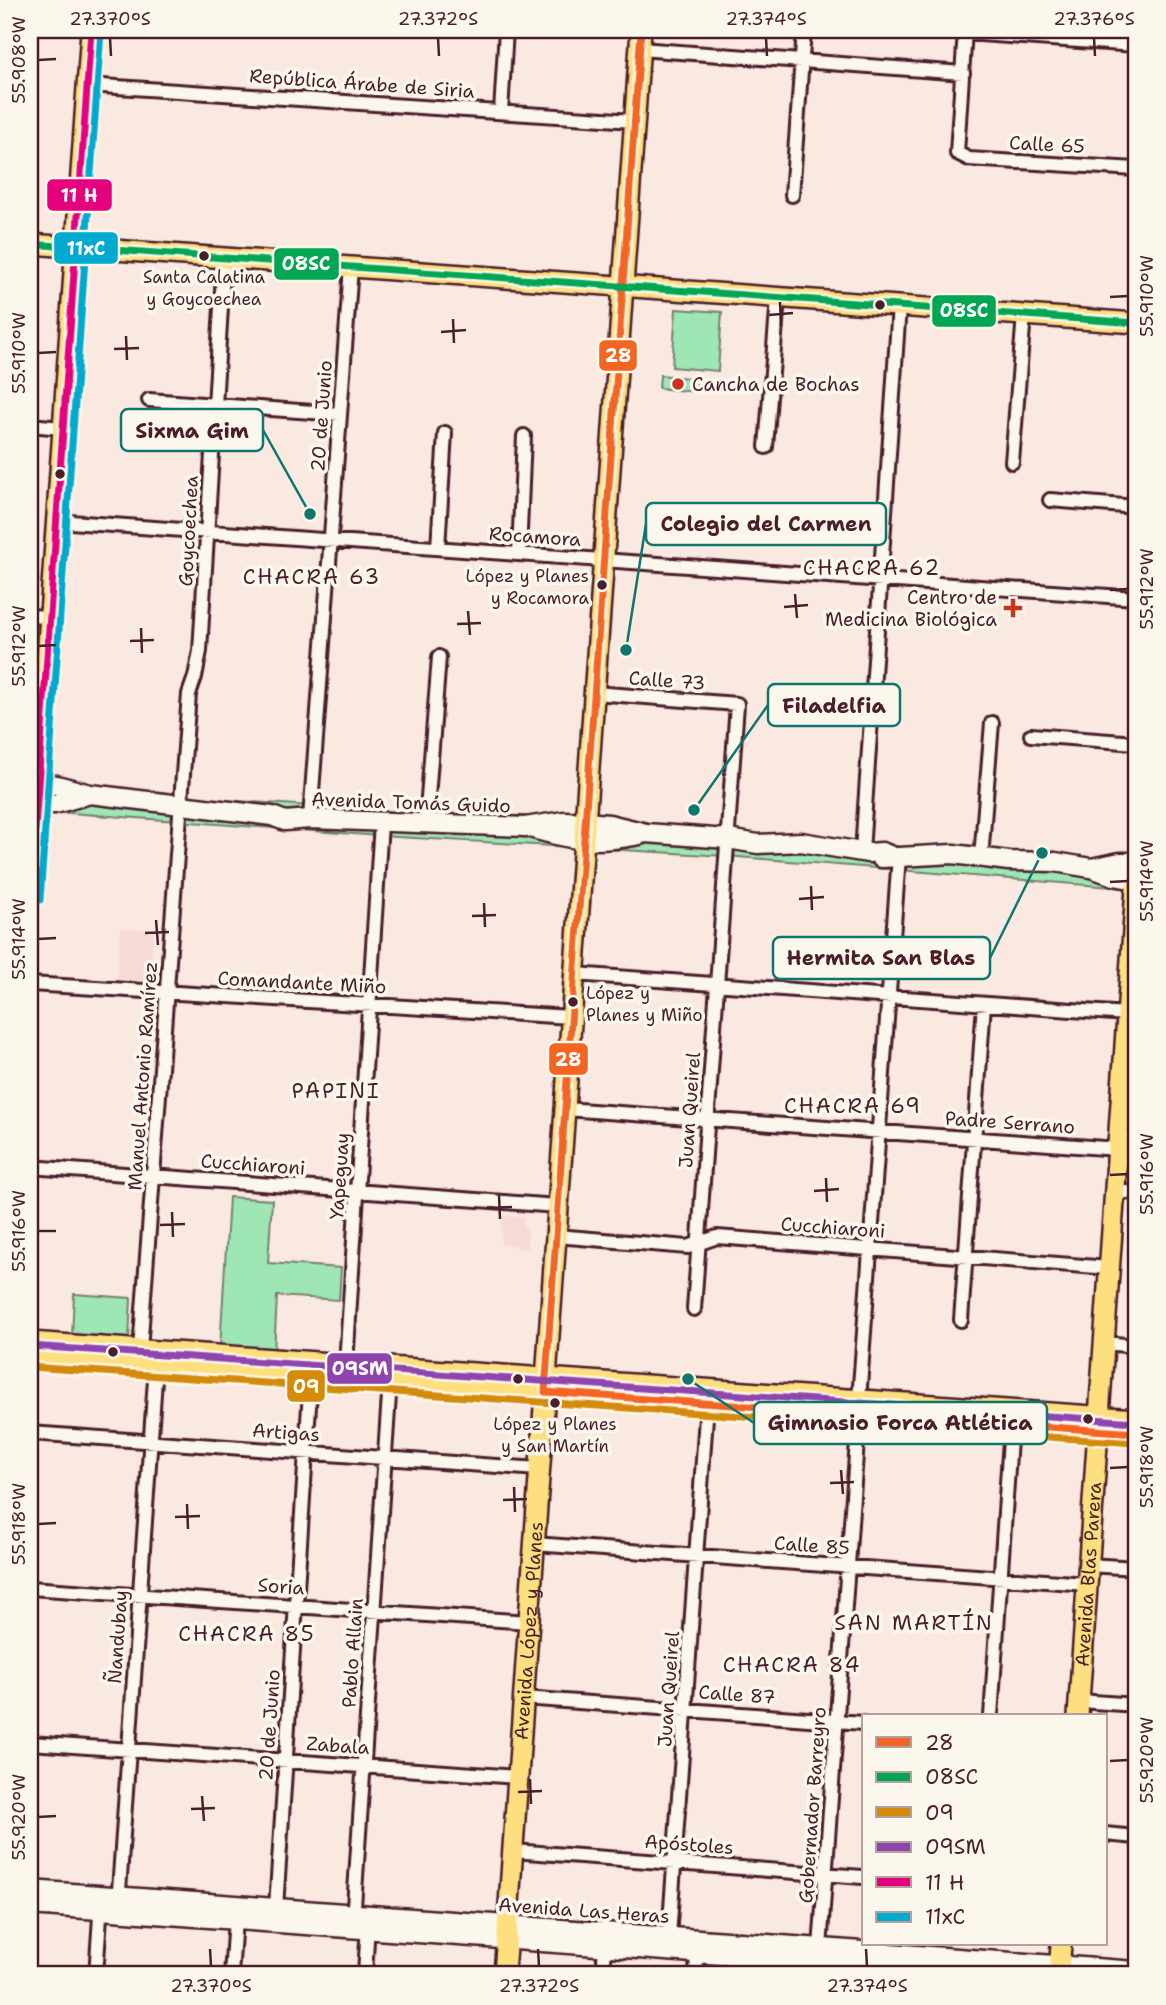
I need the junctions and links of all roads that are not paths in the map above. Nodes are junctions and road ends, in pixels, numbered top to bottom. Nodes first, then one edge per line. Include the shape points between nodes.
1 (91, 30) edge
2 (506, 30) edge
3 (804, 30) edge
4 (965, 32) edge
5 (640, 39) edge
6 (1136, 45) edge
7 (802, 61) junction
8 (963, 73) junction
9 (87, 85) junction
10 (501, 112) junction
11 (634, 121) junction
12 (1136, 169) edge
13 (792, 195) dead end
14 (30, 244) edge
15 (75, 247) junction
16 (224, 258) junction
17 (351, 267) junction
18 (622, 286) junction
19 (778, 298) junction
20 (899, 306) junction
21 (1024, 315) junction
22 (1136, 323) edge
23 (149, 400) dead end
24 (214, 405) junction
25 (340, 414) junction
26 (30, 425) edge
27 (62, 428) junction
28 (445, 433) dead end
29 (524, 436) dead end
30 (766, 447) dead end
31 (1012, 462) dead end
32 (1050, 500) dead end
33 (1136, 507) edge
34 (56, 521) junction
35 (207, 532) junction
36 (331, 540) junction
37 (438, 548) junction
38 (519, 554) junction
39 (603, 560) junction
40 (880, 580) junction
41 (1136, 598) edge
42 (39, 616) edge
43 (439, 657) dead end
44 (594, 693) junction
45 (737, 704) joint
46 (992, 723) dead end
47 (1031, 735) dead end
48 (1136, 743) edge
49 (34, 782) edge
50 (90, 794) junction
51 (33, 804) edge
52 (180, 805) junction
53 (302, 819) junction
54 (381, 822) junction
55 (426, 823) junction
56 (584, 831) junction
57 (728, 839) junction
58 (865, 853) junction
59 (895, 856) junction
60 (981, 858) junction
61 (1136, 862) edge
62 (1091, 868) junction
63 (1136, 880) edge
64 (1136, 888) edge
65 (30, 899) edge
66 (574, 974) junction
67 (30, 984) edge
68 (717, 984) junction
69 (167, 993) junction
70 (889, 997) junction
71 (984, 1004) junction
72 (369, 1005) junction
73 (1128, 1014) junction
74 (571, 1017) junction
75 (1131, 1037) edge
76 (565, 1109) junction
77 (708, 1119) junction
78 (880, 1131) junction
79 (974, 1138) junction
80 (1118, 1149) junction
81 (30, 1167) edge
82 (154, 1176) junction
83 (358, 1191) junction
84 (1115, 1191) junction
85 (1136, 1193) edge
86 (558, 1206) junction
87 (556, 1236) junction
88 (699, 1243) junction
89 (872, 1250) junction
90 (966, 1256) junction
91 (1110, 1268) junction
92 (694, 1309) dead end
93 (961, 1320) dead end
94 (30, 1342) edge
95 (1104, 1343) junction
96 (1136, 1346) edge
97 (140, 1350) junction
98 (30, 1356) edge
99 (345, 1364) junction
100 (156, 1365) junction
101 (311, 1376) junction
102 (390, 1381) junction
103 (545, 1385) junction
104 (707, 1403) junction
105 (859, 1407) junction
106 (1136, 1419) edge
107 (1099, 1423) junction
108 (1011, 1424) junction
109 (30, 1433) edge
110 (1136, 1433) edge
111 (150, 1442) junction
112 (306, 1452) junction
113 (385, 1458) junction
114 (540, 1469) junction
115 (534, 1544) junction
116 (696, 1556) junction
117 (848, 1567) junction
118 (1136, 1568) edge
119 (1088, 1575) junction
120 (1000, 1578) junction
121 (30, 1588) edge
122 (139, 1596) junction
123 (296, 1606) junction
124 (374, 1612) junction
125 (529, 1622) junction
126 (523, 1698) junction
127 (1136, 1705) edge
128 (685, 1709) junction
129 (1078, 1709) edge
130 (990, 1714) edge
131 (837, 1721) junction
132 (862, 1723) edge
133 (30, 1743) edge
134 (129, 1751) junction
135 (286, 1760) junction
136 (364, 1766) junction
137 (518, 1777) junction
138 (1106, 1834) edge
139 (1136, 1837) edge
140 (513, 1851) junction
141 (675, 1863) junction
142 (826, 1874) junction
143 (862, 1877) edge
144 (30, 1890) edge
145 (110, 1904) junction
146 (30, 1905) edge
147 (276, 1908) junction
148 (235, 1920) junction
149 (360, 1922) junction
150 (507, 1932) junction
151 (669, 1937) junction
152 (1061, 1946) edge
153 (605, 1947) junction
154 (820, 1948) junction
155 (697, 1953) junction
156 (785, 1960) edge
157 (970, 1963) edge
158 (1059, 1970) edge
159 (872, 1971) edge
160 (1136, 1971) edge
161 (96, 1975) edge
162 (231, 1975) edge
163 (365, 1975) edge
164 (504, 1975) edge
165 (603, 1975) edge
166 (696, 1975) edge
167 (999, 1975) edge

1 - 9 main road
2 - 10 street
3 - 7 street
4 - 6 street
4 - 8 street
5 - 7 street
5 - 11 main road, Avenida López y Planes
7 - 8 street
7 - 13 street
8 - 12 street, Calle 65 via 957,153 969,159
9 - 10 street, República Árabe de Siria
9 - 15 main road
10 - 11 street, República Árabe de Siria
11 - 18 main road, Avenida López y Planes
14 - 15 main road
15 - 16 main road
15 - 27 main road
16 - 17 main road
16 - 24 street, Goycoechea
17 - 18 main road
17 - 25 street, 20 de Junio
18 - 19 main road
18 - 39 main road, Avenida López y Planes
19 - 20 main road
19 - 30 street
20 - 21 main road
20 - 40 street
21 - 22 main road
21 - 31 street
23 - 24 street
24 - 25 street
24 - 35 street, Goycoechea
25 - 36 street, 20 de Junio
26 - 27 street
27 - 34 main road
28 - 37 street
29 - 38 street
32 - 33 street
34 - 35 street, Rocamora
34 - 42 main road
35 - 36 street, Rocamora
35 - 52 street, Goycoechea via 200,651 189,695
36 - 37 street, Rocamora
36 - 53 street, 20 de Junio
37 - 38 street, Rocamora
38 - 39 street, Rocamora
39 - 40 street, Rocamora
39 - 44 main road, Avenida López y Planes
40 - 41 street, Rocamora
40 - 58 street
42 - 49 main road
43 - 55 street
44 - 45 street, Calle 73
44 - 56 main road, Avenida López y Planes
45 - 57 street, Juan Queirel
46 - 60 street
47 - 48 street
49 - 50 main road, Avenida Tomás Guido
49 - 51 main road
50 - 51 main road, Avenida Tomás Guido via 55,804
50 - 52 main road, Avenida Tomás Guido
51 - 65 main road
52 - 53 main road, Avenida Tomás Guido via 285,821
52 - 69 street, Manuel Antonio Ramírez
53 - 54 main road, Avenida Tomás Guido
54 - 55 main road, Avenida Tomás Guido
54 - 72 street, Yapeguay
55 - 56 main road, Avenida Tomás Guido via 525,827 564,821
56 - 57 main road, Avenida Tomás Guido via 609,824 646,834
56 - 66 main road, Avenida López y Planes
57 - 58 main road, Avenida Tomás Guido via 758,844 801,842
57 - 68 street, Juan Queirel
58 - 59 main road, Avenida Tomás Guido
59 - 60 main road, Avenida Tomás Guido
59 - 70 street, Gobernador Barreyro
60 - 62 main road, Avenida Tomás Guido
61 - 62 main road, Avenida Tomás Guido
62 - 63 main road, Avenida Tomás Guido
64 - 73 main road, Avenida Blas Parera
66 - 68 street
66 - 74 main road, Avenida López y Planes
67 - 69 street, Comandante Miño
68 - 70 street
68 - 77 street, Juan Queirel
69 - 72 street, Comandante Miño
69 - 82 street, Manuel Antonio Ramírez
70 - 71 street
70 - 78 street, Gobernador Barreyro
71 - 73 street
71 - 79 street
72 - 74 street, Comandante Miño
72 - 83 street, Yapeguay
73 - 75 main road, Avenida Blas Parera
74 - 76 main road, Avenida López y Planes
75 - 80 main road, Avenida Blas Parera
76 - 77 street, Padre Serrano
76 - 86 main road, Avenida López y Planes
77 - 78 street, Padre Serrano
77 - 88 street, Juan Queirel
78 - 79 street, Padre Serrano
78 - 89 street, Gobernador Barreyro
79 - 80 street, Padre Serrano
79 - 90 street
80 - 84 main road, Avenida Blas Parera
81 - 82 street, Cucchiaroni
82 - 83 street, Cucchiaroni
82 - 97 street, Manuel Antonio Ramírez
83 - 86 street, Cucchiaroni
83 - 99 street, Yapeguay
84 - 85 street
84 - 91 main road, Avenida Blas Parera
86 - 87 main road, Avenida López y Planes
87 - 88 street, Cucchiaroni via 688,1247
87 - 103 main road, Avenida López y Planes
88 - 89 street, Cucchiaroni via 717,1237
88 - 92 street, Juan Queirel
89 - 90 street, Cucchiaroni
89 - 105 street, Gobernador Barreyro
90 - 91 street, Cucchiaroni
90 - 93 street
91 - 95 main road, Avenida Blas Parera
94 - 97 main road
95 - 96 street
95 - 107 main road, Avenida Blas Parera
97 - 99 main road
98 - 100 main road
99 - 103 main road
100 - 101 main road
100 - 111 street, Ñandubay
101 - 102 main road
101 - 112 street, 20 de Junio
102 - 103 main road
102 - 113 street, Pablo Allain
103 - 104 main road
103 - 105 main road
103 - 114 main road, Avenida López y Planes
104 - 105 main road
104 - 116 street, Juan Queirel
105 - 107 main road
105 - 108 main road
105 - 117 street, Gobernador Barreyro
106 - 107 main road
107 - 108 main road
107 - 110 main road
107 - 119 main road, Avenida Blas Parera
108 - 120 street
109 - 111 street, Artigas
111 - 112 street, Artigas
111 - 122 street, Ñandubay
112 - 113 street, Artigas
112 - 123 street, 20 de Junio
113 - 114 street, Artigas
113 - 124 street, Pablo Allain
114 - 115 main road, Avenida López y Planes
115 - 116 street, Calle 85
115 - 125 main road, Avenida López y Planes
116 - 117 street, Calle 85
116 - 128 street, Juan Queirel
117 - 120 street, Calle 85
117 - 131 street, Gobernador Barreyro
118 - 119 street, Calle 85
119 - 120 street, Calle 85
119 - 129 main road, Avenida Blas Parera
120 - 130 street
121 - 122 street, Soria
122 - 123 street, Soria
122 - 134 street, Ñandubay
123 - 124 street, Soria
123 - 135 street, 20 de Junio
124 - 125 street, Soria
124 - 136 street, Pablo Allain
125 - 126 main road, Avenida López y Planes
126 - 128 street, Calle 87
126 - 137 main road, Avenida López y Planes
127 - 129 street
128 - 131 street, Calle 87
128 - 141 street, Juan Queirel
131 - 132 street, Calle 87
131 - 142 street, Gobernador Barreyro
133 - 134 street, Zabala
134 - 135 street, Zabala
134 - 145 street, Ñandubay
135 - 136 street, Zabala
135 - 147 street, 20 de Junio
136 - 137 street, Zabala
136 - 149 street, Pablo Allain
137 - 140 main road, Avenida López y Planes
138 - 139 street
140 - 141 street, Apóstoles
140 - 150 main road, Avenida López y Planes
141 - 142 street, Apóstoles
141 - 151 street, Juan Queirel
142 - 143 street, Apóstoles
142 - 154 street, Gobernador Barreyro
144 - 145 main road, Avenida Las Heras
145 - 146 main road, Avenida Las Heras
145 - 147 main road, Avenida Las Heras
145 - 148 main road, Avenida Las Heras
145 - 161 street, Ñandubay
147 - 149 main road, Avenida Las Heras
148 - 149 main road, Avenida Las Heras
148 - 162 street
149 - 150 main road, Avenida Las Heras
149 - 163 street, Pablo Allain
150 - 151 main road, Avenida Las Heras
150 - 153 main road, Avenida Las Heras
150 - 164 main road, Avenida López y Planes
151 - 156 main road, Avenida Las Heras
152 - 158 main road
153 - 155 main road, Avenida Las Heras
153 - 165 street
154 - 156 main road, Avenida Las Heras
154 - 157 main road, Avenida Las Heras
155 - 156 main road, Avenida Las Heras
155 - 166 street
156 - 159 main road, Avenida Las Heras
157 - 158 main road, Avenida Las Heras
157 - 159 main road, Avenida Las Heras
157 - 167 main road, Avenida Las Heras
158 - 160 main road, Avenida Las Heras

